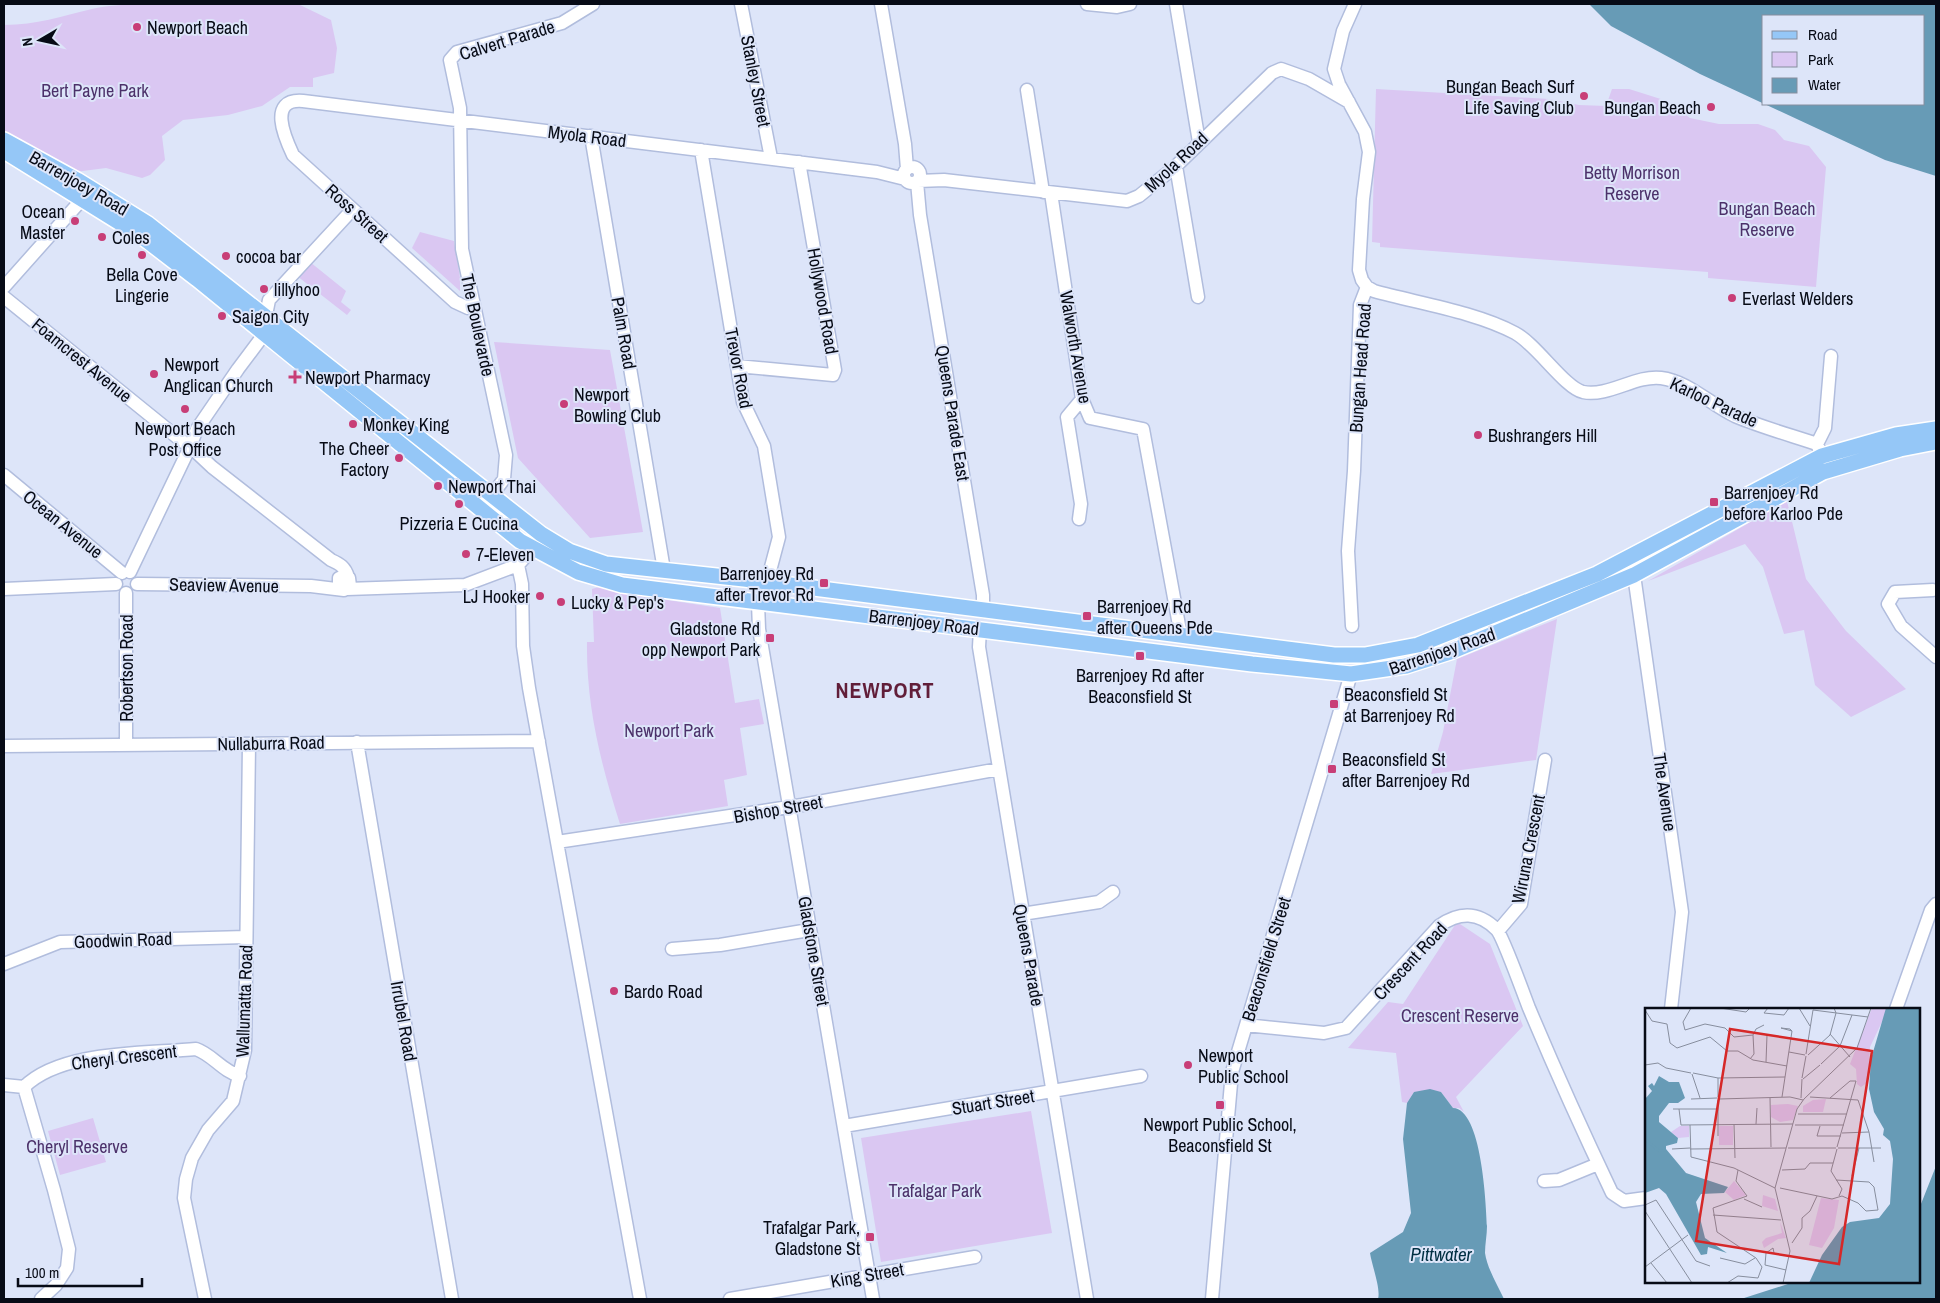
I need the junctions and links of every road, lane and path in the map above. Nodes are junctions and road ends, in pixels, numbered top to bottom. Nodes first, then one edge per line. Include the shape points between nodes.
1 (593, 4) edge
2 (741, 4) edge
3 (881, 4) edge
4 (1087, 4) edge
5 (1130, 4) edge
6 (1176, 4) edge
7 (1355, 4) edge
8 (1027, 90) dead end
9 (298, 100) joint
10 (1349, 102) junction
11 (459, 120) junction
12 (591, 136) junction
13 (4, 140) edge
14 (1199, 142) junction
15 (701, 150) junction
16 (4, 151) edge
17 (771, 158) junction
18 (800, 162) junction
19 (1176, 166) junction
20 (912, 176) junction
21 (1047, 192) junction
22 (85, 194) junction
23 (352, 210) junction
24 (4, 287) edge
25 (1368, 287) junction
26 (4, 297) edge
27 (1198, 297) dead end
28 (474, 307) junction
29 (266, 315) junction
30 (265, 333) junction
31 (1831, 356) dead end
32 (737, 366) junction
33 (1082, 398) junction
34 (1936, 429) edge
35 (1936, 442) edge
36 (190, 446) junction
37 (1820, 450) junction
38 (1838, 467) junction
39 (4, 475) edge
40 (492, 495) junction
41 (465, 498) junction
42 (492, 520) junction
43 (1080, 520) dead end
44 (541, 534) junction
45 (532, 549) junction
46 (518, 566) junction
47 (664, 570) junction
48 (126, 572) junction
49 (1634, 575) junction
50 (343, 582) junction
51 (767, 582) junction
52 (138, 584) junction
53 (4, 589) edge
54 (121, 589) junction
55 (662, 589) junction
56 (1933, 590) dead end
57 (758, 603) junction
58 (983, 611) junction
59 (1352, 626) dead end
60 (980, 629) junction
61 (1181, 636) junction
62 (1354, 656) junction
63 (1936, 657) edge
64 (1351, 674) junction
65 (539, 741) junction
66 (357, 742) junction
67 (126, 744) junction
68 (249, 744) junction
69 (4, 746) edge
70 (1545, 760) dead end
71 (998, 769) junction
72 (790, 806) junction
73 (557, 842) junction
74 (1113, 892) dead end
75 (1936, 904) edge
76 (1022, 914) junction
77 (809, 930) junction
78 (1498, 931) junction
79 (246, 936) junction
80 (672, 949) dead end
81 (4, 964) edge
82 (1671, 1008) edge
83 (1896, 1008) edge
84 (1246, 1025) junction
85 (240, 1076) junction
86 (1141, 1076) dead end
87 (4, 1085) edge
88 (24, 1087) junction
89 (1053, 1092) junction
90 (844, 1126) junction
91 (1598, 1164) junction
92 (1544, 1181) dead end
93 (1645, 1198) edge
94 (975, 1257) dead end
95 (869, 1275) junction
96 (41, 1299) edge
97 (204, 1299) edge
98 (452, 1299) edge
99 (640, 1299) edge
100 (730, 1299) edge
101 (734, 1299) edge
102 (873, 1299) edge
103 (1087, 1299) edge
104 (1212, 1299) edge

1 - 11 street, Calvert Parade via 562,24 454,54 450,63 460,108
2 - 17 street, Stanley Street
3 - 20 street, Queens Parade East
4 - 5 street via 1117,7
6 - 14 street
7 - 10 street, Bungan Head Road via 1343,31 1334,69
8 - 21 street, Walworth Avenue
9 - 11 street, Myola Road
9 - 23 street, Ross Street via 287,104 281,112 284,133 294,155
10 - 14 street, Myola Road via 1309,79 1281,69 1272,73
10 - 25 street, Bungan Head Road via 1365,132 1369,152 1359,270
11 - 12 street, Myola Road
11 - 28 street, The Boulevarde via 462,248
12 - 15 street, Myola Road
12 - 47 street, Palm Road
13 - 22 main road, Barrenjoey Road
14 - 19 street, Myola Road
15 - 17 street, Myola Road
15 - 32 street, Trevor Road
16 - 22 main road, Barrenjoey Road
17 - 18 street, Myola Road
18 - 20 street, Myola Road
18 - 32 street, Hollywood Road via 835,370 833,374
19 - 21 street, Myola Road via 1128,201
19 - 27 street
20 - 21 street, Myola Road
20 - 58 street, Queens Parade East via 983,595
21 - 33 street, Walworth Avenue
22 - 24 street
22 - 29 main road, Barrenjoey Road via 148,224
22 - 30 main road, Barrenjoey Road
23 - 28 street, Ross Street via 455,302
23 - 29 street via 270,300
25 - 37 street, Karloo Parade via 1481,319 1514,333 1530,343 1583,392 1598,392 1643,379 1673,381 1733,415
25 - 59 street, Bungan Head Road via 1360,305 1348,551
26 - 36 street, Foamcrest Avenue
28 - 40 street, The Boulevarde via 506,455 504,479
29 - 40 main road, Barrenjoey Road
30 - 36 street via 197,429
30 - 41 main road, Barrenjoey Road
31 - 37 street
32 - 51 street, Trevor Road via 746,412 764,446 779,537
33 - 43 street via 1067,417 1081,504
33 - 61 street, Walworth Avenue via 1090,418 1143,430
34 - 37 main road, Barrenjoey Road
35 - 38 main road, Barrenjoey Road
36 - 48 street
36 - 50 street, Foamcrest Avenue via 212,467 344,568
37 - 38 main road, Karloo Parade
37 - 62 main road, Barrenjoey Road via 1597,574 1418,646
38 - 49 main road, Barrenjoey Road via 1793,487
39 - 48 street, Ocean Avenue
40 - 41 main road
40 - 42 main road
40 - 44 main road, Barrenjoey Road
41 - 42 main road, Barrenjoey Road
42 - 45 main road, Barrenjoey Road
44 - 45 main road
44 - 47 main road, Barrenjoey Road via 568,551 606,564
45 - 46 street
45 - 55 main road, Barrenjoey Road via 598,579
46 - 50 street, Seaview Avenue via 465,585 376,587
46 - 65 street via 522,584 523,646
47 - 51 main road, Barrenjoey Road
47 - 55 main road, Palm Road
48 - 52 street via 136,577
48 - 54 street via 118,576
49 - 64 main road, Barrenjoey Road via 1450,652 1406,666
49 - 82 street, The Avenue via 1682,912
50 - 52 street, Seaview Avenue via 311,586
51 - 57 main road
51 - 58 main road, Barrenjoey Road
52 - 54 street via 134,591
53 - 54 street
54 - 67 street, Robertson Road
55 - 57 main road, Barrenjoey Road
56 - 63 street via 1895,592 1888,604 1901,626
57 - 60 main road, Barrenjoey Road
57 - 72 street, Gladstone Street via 759,629
58 - 60 main road, Queens Parade
58 - 61 main road, Barrenjoey Road
60 - 64 main road, Barrenjoey Road
60 - 71 street, Queens Parade via 978,647
61 - 62 main road, Barrenjoey Road
62 - 64 main road, Beaconsfield Street
64 - 84 street, Beaconsfield Street
65 - 66 street, Nullaburra Road
65 - 73 street
66 - 68 street, Nullaburra Road
66 - 98 street, Irrubel Road
67 - 68 street, Nullaburra Road
67 - 69 street, Nullaburra Road
68 - 79 street, Wallumatta Road
70 - 78 street, Wiruna Crescent via 1521,904
71 - 72 street, Bishop Street
71 - 76 street, Queens Parade
72 - 73 street, Bishop Street
72 - 77 street, Gladstone Street
73 - 99 street
74 - 76 street via 1099,902
75 - 83 street via 1931,910
76 - 89 street, Queens Parade
77 - 80 street via 720,945
77 - 90 street, Gladstone Street
78 - 84 street, Crescent Road via 1473,917 1451,918 1439,926 1356,1019 1336,1032
78 - 91 street
79 - 81 street, Goodwin Road via 60,942
79 - 85 street, Wallumatta Road via 245,1050
84 - 104 street, Beaconsfield Street via 1232,1072
85 - 88 street, Cheryl Crescent via 227,1071 196,1049 76,1060 51,1069
85 - 97 street, Wallumatta Road via 233,1101 208,1130 192,1158 186,1179 184,1198
86 - 89 street, Stuart Street
87 - 88 street
88 - 96 street via 69,1249 67,1268
89 - 90 street, Stuart Street
89 - 103 street, Queens Parade
90 - 95 street, Gladstone Street
91 - 92 street via 1559,1180
91 - 93 street via 1617,1198 1632,1202
94 - 95 street, King Street
95 - 101 street, King Street
95 - 102 street, Gladstone Street
100 - 101 street, King Street

